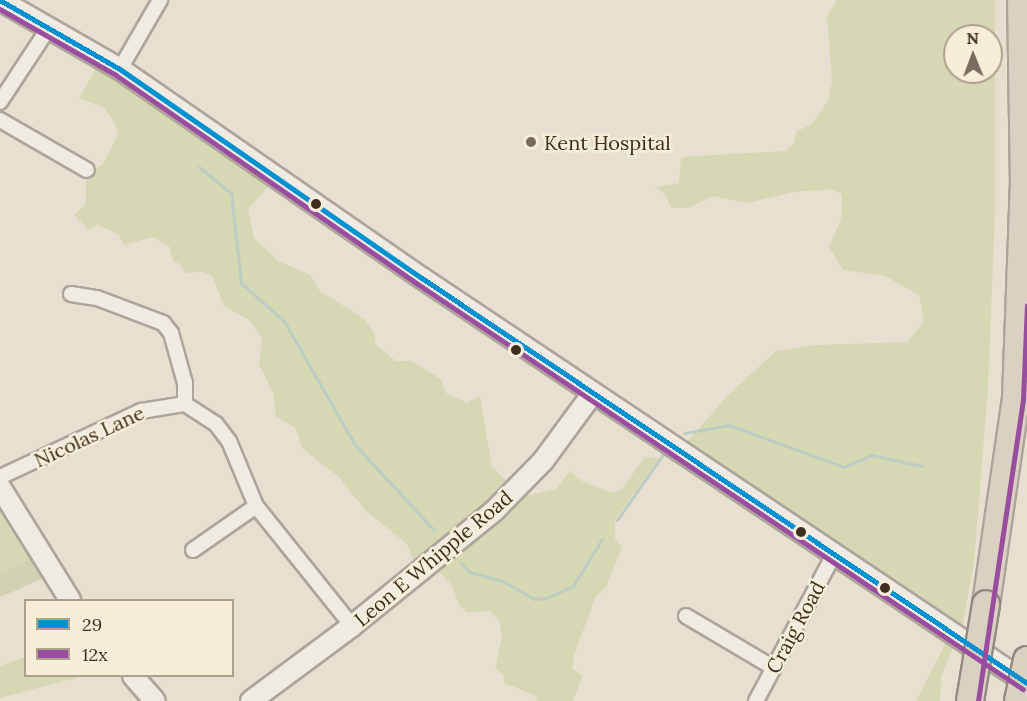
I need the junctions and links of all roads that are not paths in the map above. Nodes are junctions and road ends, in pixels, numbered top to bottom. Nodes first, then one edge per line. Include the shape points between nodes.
1 (0, 0) edge
2 (160, 0) edge
3 (1021, 0) edge
4 (48, 30) junction
5 (120, 69) junction
6 (0, 102) edge
7 (0, 120) edge
8 (87, 170) dead end
9 (71, 294) dead end
10 (593, 393) junction
11 (184, 404) junction
12 (0, 477) edge
13 (0, 487) edge
14 (256, 506) junction
15 (193, 550) dead end
16 (834, 554) junction
17 (69, 599) edge
18 (686, 616) dead end
19 (352, 626) junction
20 (1027, 660) edge
21 (774, 668) junction
22 (135, 677) edge
23 (1027, 682) edge
24 (155, 701) edge
25 (251, 701) edge
26 (756, 701) edge
27 (970, 701) edge
28 (1018, 701) edge

1 - 4 main road
2 - 5 street
3 - 27 highway, bridge via 1024,185 1016,399
4 - 5 main road
4 - 6 street
5 - 10 main road
7 - 8 street
9 - 11 street via 97,298 163,323 171,333 185,383
10 - 16 main road
10 - 19 main road, Leon E Whipple Road via 543,461 494,511
11 - 12 street, Nicolas Lane via 141,411
11 - 14 street via 200,411 222,433
13 - 17 main road
14 - 15 street
14 - 19 street
16 - 21 street, Craig Road
16 - 23 main road
18 - 21 street
19 - 25 main road, Leon E Whipple Road
20 - 28 highway, bridge
21 - 26 street, Craig Road
22 - 24 main road

